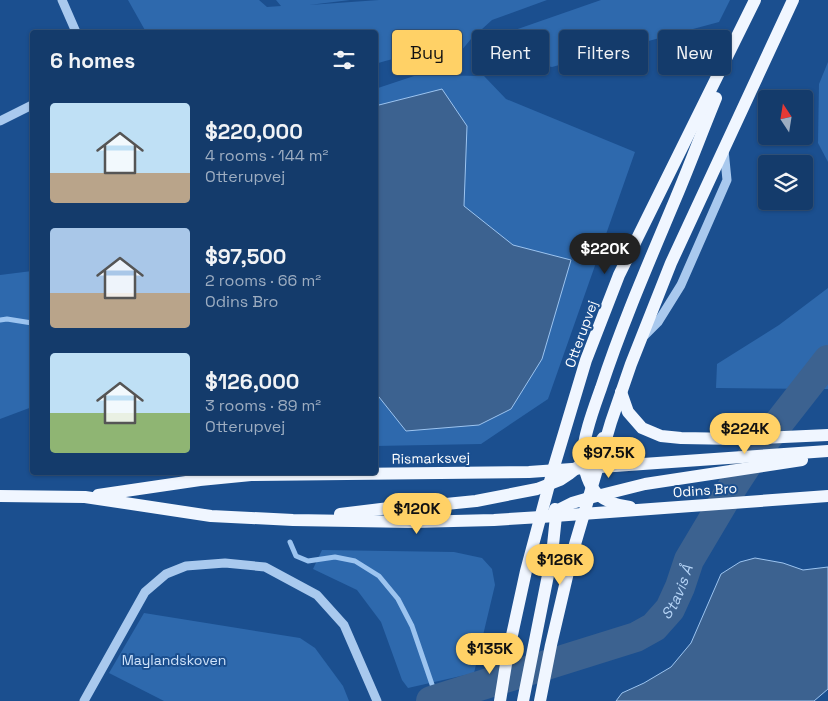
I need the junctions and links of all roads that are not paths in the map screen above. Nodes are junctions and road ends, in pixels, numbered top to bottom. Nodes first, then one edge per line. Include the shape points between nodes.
1 (62, 0) edge
2 (793, 0) edge
3 (752, 6) edge
4 (75, 30) edge
5 (30, 106) edge
6 (0, 121) edge
7 (724, 149) junction
8 (640, 341) junction
9 (621, 392) junction
10 (611, 422) junction
11 (828, 435) edge
12 (828, 451) edge
13 (828, 455) edge
14 (783, 458) junction
15 (582, 466) junction
16 (598, 466) junction
17 (553, 470) junction
18 (529, 472) junction
19 (378, 474) edge
20 (251, 475) edge
21 (550, 485) junction
22 (593, 493) junction
23 (0, 496) edge
24 (828, 496) edge
25 (86, 497) junction
26 (668, 508) junction
27 (584, 514) junction
28 (550, 515) junction
29 (293, 520) junction
30 (499, 699) edge
31 (84, 701) edge
32 (376, 701) edge
33 (523, 701) edge
34 (540, 701) edge

1 - 4 street
2 - 7 main road
3 - 15 main road via 612,354 589,424
3 - 17 main road, Otterupvej via 620,275 586,360
5 - 6 street
7 - 8 main road via 670,263
7 - 8 street via 727,180 680,286 658,322
8 - 9 main road
9 - 10 main road
9 - 11 main road via 628,412 642,428 661,436 737,439
10 - 15 main road
10 - 16 main road
12 - 14 main road
13 - 14 main road
14 - 16 main road via 725,458
14 - 22 main road via 715,474
15 - 16 main road, Rismarksvej
15 - 17 main road, Rismarksvej
15 - 21 main road
15 - 22 main road
16 - 22 main road
17 - 18 main road, Rismarksvej
17 - 21 main road, Otterupvej
18 - 19 main road, Rismarksvej
18 - 21 main road via 538,474
20 - 25 main road, Rismarksvej
21 - 28 main road, Otterupvej
21 - 29 main road via 476,501
22 - 26 main road via 628,507
22 - 27 main road
22 - 28 main road
23 - 25 main road, Rismarksvej
24 - 26 main road, Odins Bro
25 - 29 main road, Rismarksvej via 211,516
26 - 27 main road, Odins Bro
27 - 28 main road, Rismarksvej
27 - 34 main road
28 - 29 main road, Rismarksvej via 413,522
28 - 30 main road, Otterupvej via 535,538
28 - 33 main road via 552,555
31 - 32 street via 145,592 166,574 186,566 225,562 265,568 318,595 344,625

